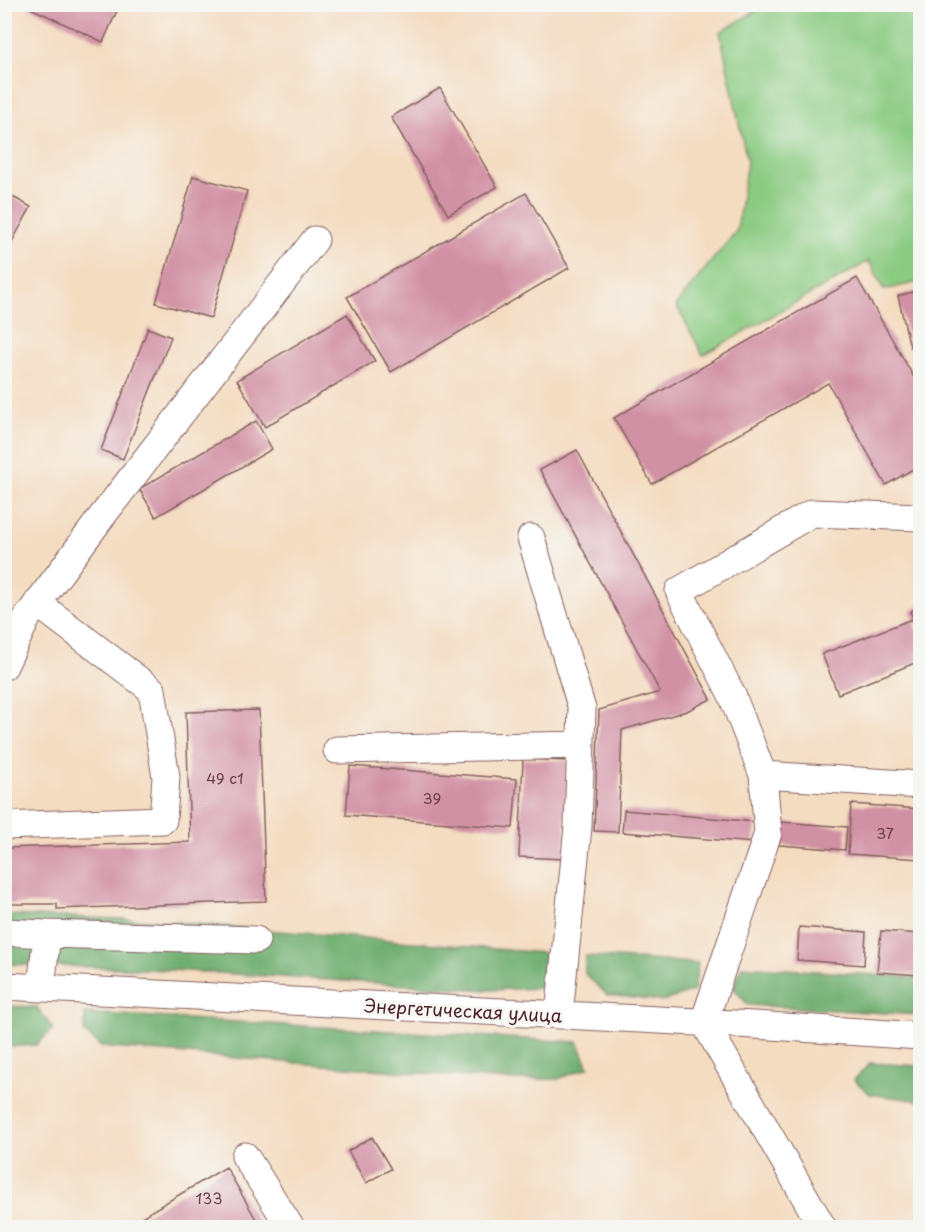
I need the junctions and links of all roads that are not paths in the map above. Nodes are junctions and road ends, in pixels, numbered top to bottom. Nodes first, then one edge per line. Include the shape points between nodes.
1 (315, 240) dead end
2 (921, 517) edge
3 (531, 538) dead end
4 (38, 603) junction
5 (4, 666) edge
6 (580, 744) junction
7 (337, 750) dead end
8 (763, 775) junction
9 (921, 786) edge
10 (4, 826) edge
11 (4, 932) edge
12 (47, 934) junction
13 (256, 940) dead end
14 (4, 986) edge
15 (41, 988) junction
16 (559, 1015) junction
17 (704, 1022) junction
18 (921, 1036) edge
19 (245, 1156) dead end
20 (291, 1227) edge
21 (823, 1227) edge

1 - 4 street
2 - 8 street via 812,513 679,591 732,695
3 - 6 street via 582,709
4 - 5 street
4 - 10 street via 152,690 166,777 163,820
6 - 7 street
6 - 16 street via 578,827
8 - 9 street
8 - 17 street via 768,833
11 - 12 street
12 - 13 street
12 - 15 street
14 - 15 street, Энергетическая улица
15 - 16 street, Энергетическая улица
16 - 17 street, Энергетическая улица
17 - 18 street, Энергетическая улица
17 - 21 street
19 - 20 street

